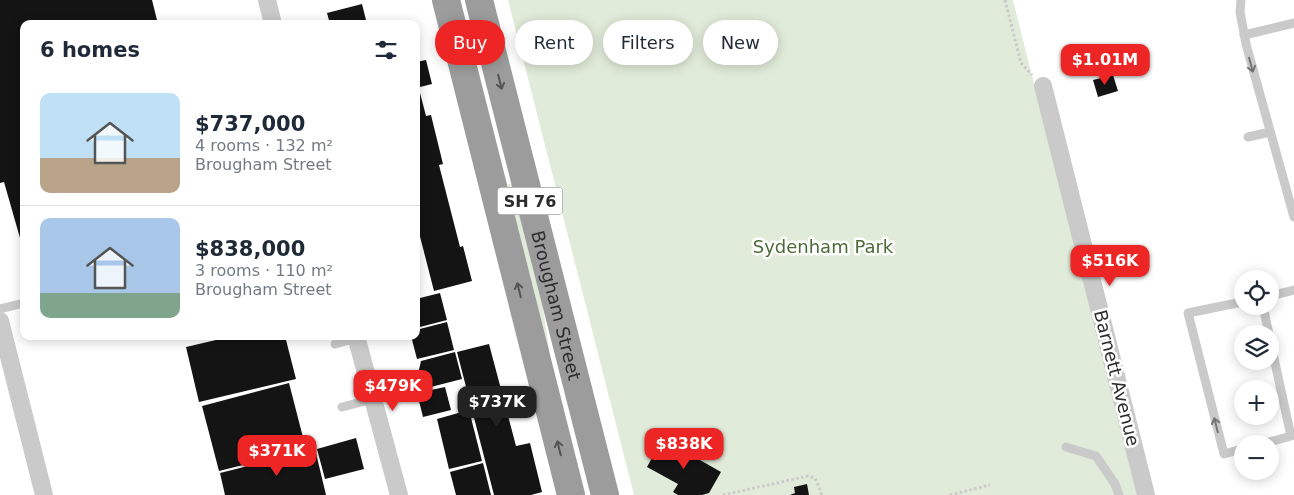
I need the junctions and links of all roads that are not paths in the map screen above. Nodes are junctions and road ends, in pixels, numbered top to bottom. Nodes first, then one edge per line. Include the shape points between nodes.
1 (267, 0) edge
2 (446, 0) edge
3 (479, 0) edge
4 (1241, 0) edge
5 (272, 20) edge
6 (1294, 23) edge
7 (1244, 35) junction
8 (1043, 86) road end
9 (1270, 132) junction
10 (1248, 137) dead end
11 (1294, 217) edge
12 (1294, 290) edge
13 (1279, 294) edge
14 (20, 304) edge
15 (1234, 304) edge
16 (0, 309) edge
17 (0, 321) edge
18 (348, 340) edge
19 (358, 340) edge
20 (335, 344) dead end
21 (1277, 370) edge
22 (373, 399) junction
23 (342, 407) dead end
24 (1279, 439) edge
25 (1066, 446) dead end
26 (1234, 451) edge
27 (44, 495) edge
28 (399, 495) edge
29 (571, 495) edge
30 (605, 495) edge
31 (1119, 495) edge
32 (1146, 495) edge

1 - 5 street
29 -> 2 highway, Brougham Street / SH 76
3 -> 30 highway, Brougham Street / SH 76
4 - 7 lane
6 - 7 lane
7 -> 9 lane
8 - 32 street, Barnett Avenue
9 - 10 lane
9 - 11 lane
12 - 13 lane
14 - 16 lane
26 -> 15 lane via 1224,454 1188,314
17 - 27 street
18 - 20 lane
19 - 22 street
21 - 24 lane via 1291,436
22 - 23 lane
22 - 28 street
25 - 31 lane via 1096,456

